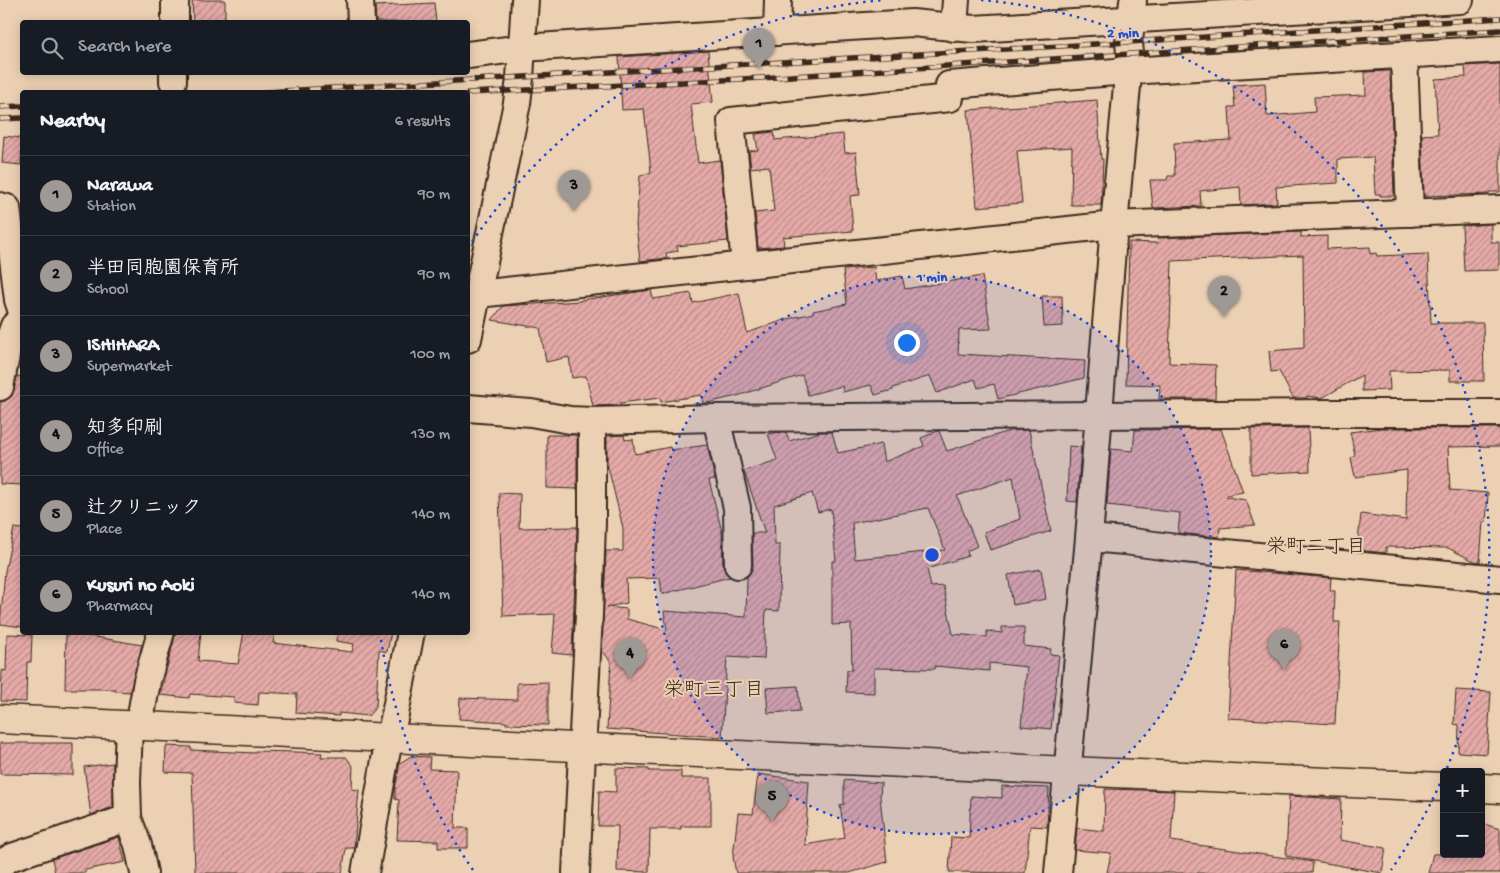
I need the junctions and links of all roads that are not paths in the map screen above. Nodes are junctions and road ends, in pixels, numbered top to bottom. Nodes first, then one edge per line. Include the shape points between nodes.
1 (175, 0) edge
2 (360, 0) edge
3 (525, 0) edge
4 (778, 0) edge
5 (956, 0) edge
6 (1444, 0) edge
7 (1285, 5) edge
8 (1132, 9) edge
9 (175, 20) edge
10 (361, 20) edge
11 (954, 28) junction
12 (777, 32) junction
13 (522, 48) junction
14 (1500, 50) edge
15 (470, 55) edge
16 (1404, 55) junction
17 (1128, 71) junction
18 (0, 206) edge
19 (1500, 210) edge
20 (1410, 213) junction
21 (1114, 225) junction
22 (745, 265) junction
23 (478, 294) junction
24 (20, 306) edge
25 (20, 321) edge
26 (470, 330) edge
27 (0, 387) edge
28 (470, 408) edge
29 (1500, 413) edge
30 (1099, 415) junction
31 (716, 418) junction
32 (592, 421) junction
33 (1089, 538) junction
34 (738, 565) dead end
35 (1500, 579) edge
36 (160, 635) edge
37 (410, 635) edge
38 (0, 719) edge
39 (134, 725) junction
40 (389, 738) junction
41 (582, 748) junction
42 (1068, 771) junction
43 (1440, 787) edge
44 (1485, 788) edge
45 (1500, 789) edge
46 (128, 818) junction
47 (0, 864) edge
48 (144, 873) edge
49 (365, 873) edge
50 (576, 873) edge
51 (1058, 873) edge

1 - 9 street
2 - 10 street
3 - 13 street
4 - 12 street
5 - 11 street
6 - 7 street
7 - 8 street
8 - 11 street
8 - 17 street
11 - 12 street via 912,23
12 - 13 street
13 - 15 street
13 - 23 street via 517,103
14 - 16 street
16 - 17 street
16 - 20 street
17 - 21 street
17 - 22 street via 949,85 950,98 731,120
18 - 24 street via 7,208
19 - 20 street
20 - 21 street
21 - 22 street
21 - 30 street
22 - 23 street
23 - 26 street
25 - 27 street via 14,326 9,340
28 - 32 street
29 - 30 street
30 - 31 street
30 - 33 street
31 - 32 street
31 - 34 street via 737,508
32 - 41 street via 592,523
33 - 35 street
33 - 42 street
36 - 39 street
37 - 40 street
38 - 39 street
39 - 40 street
39 - 46 street via 127,782
40 - 41 street
40 - 49 street
41 - 42 street
41 - 50 street
42 - 43 street
42 - 51 street
44 - 45 street
46 - 47 street via 12,857
46 - 48 street

